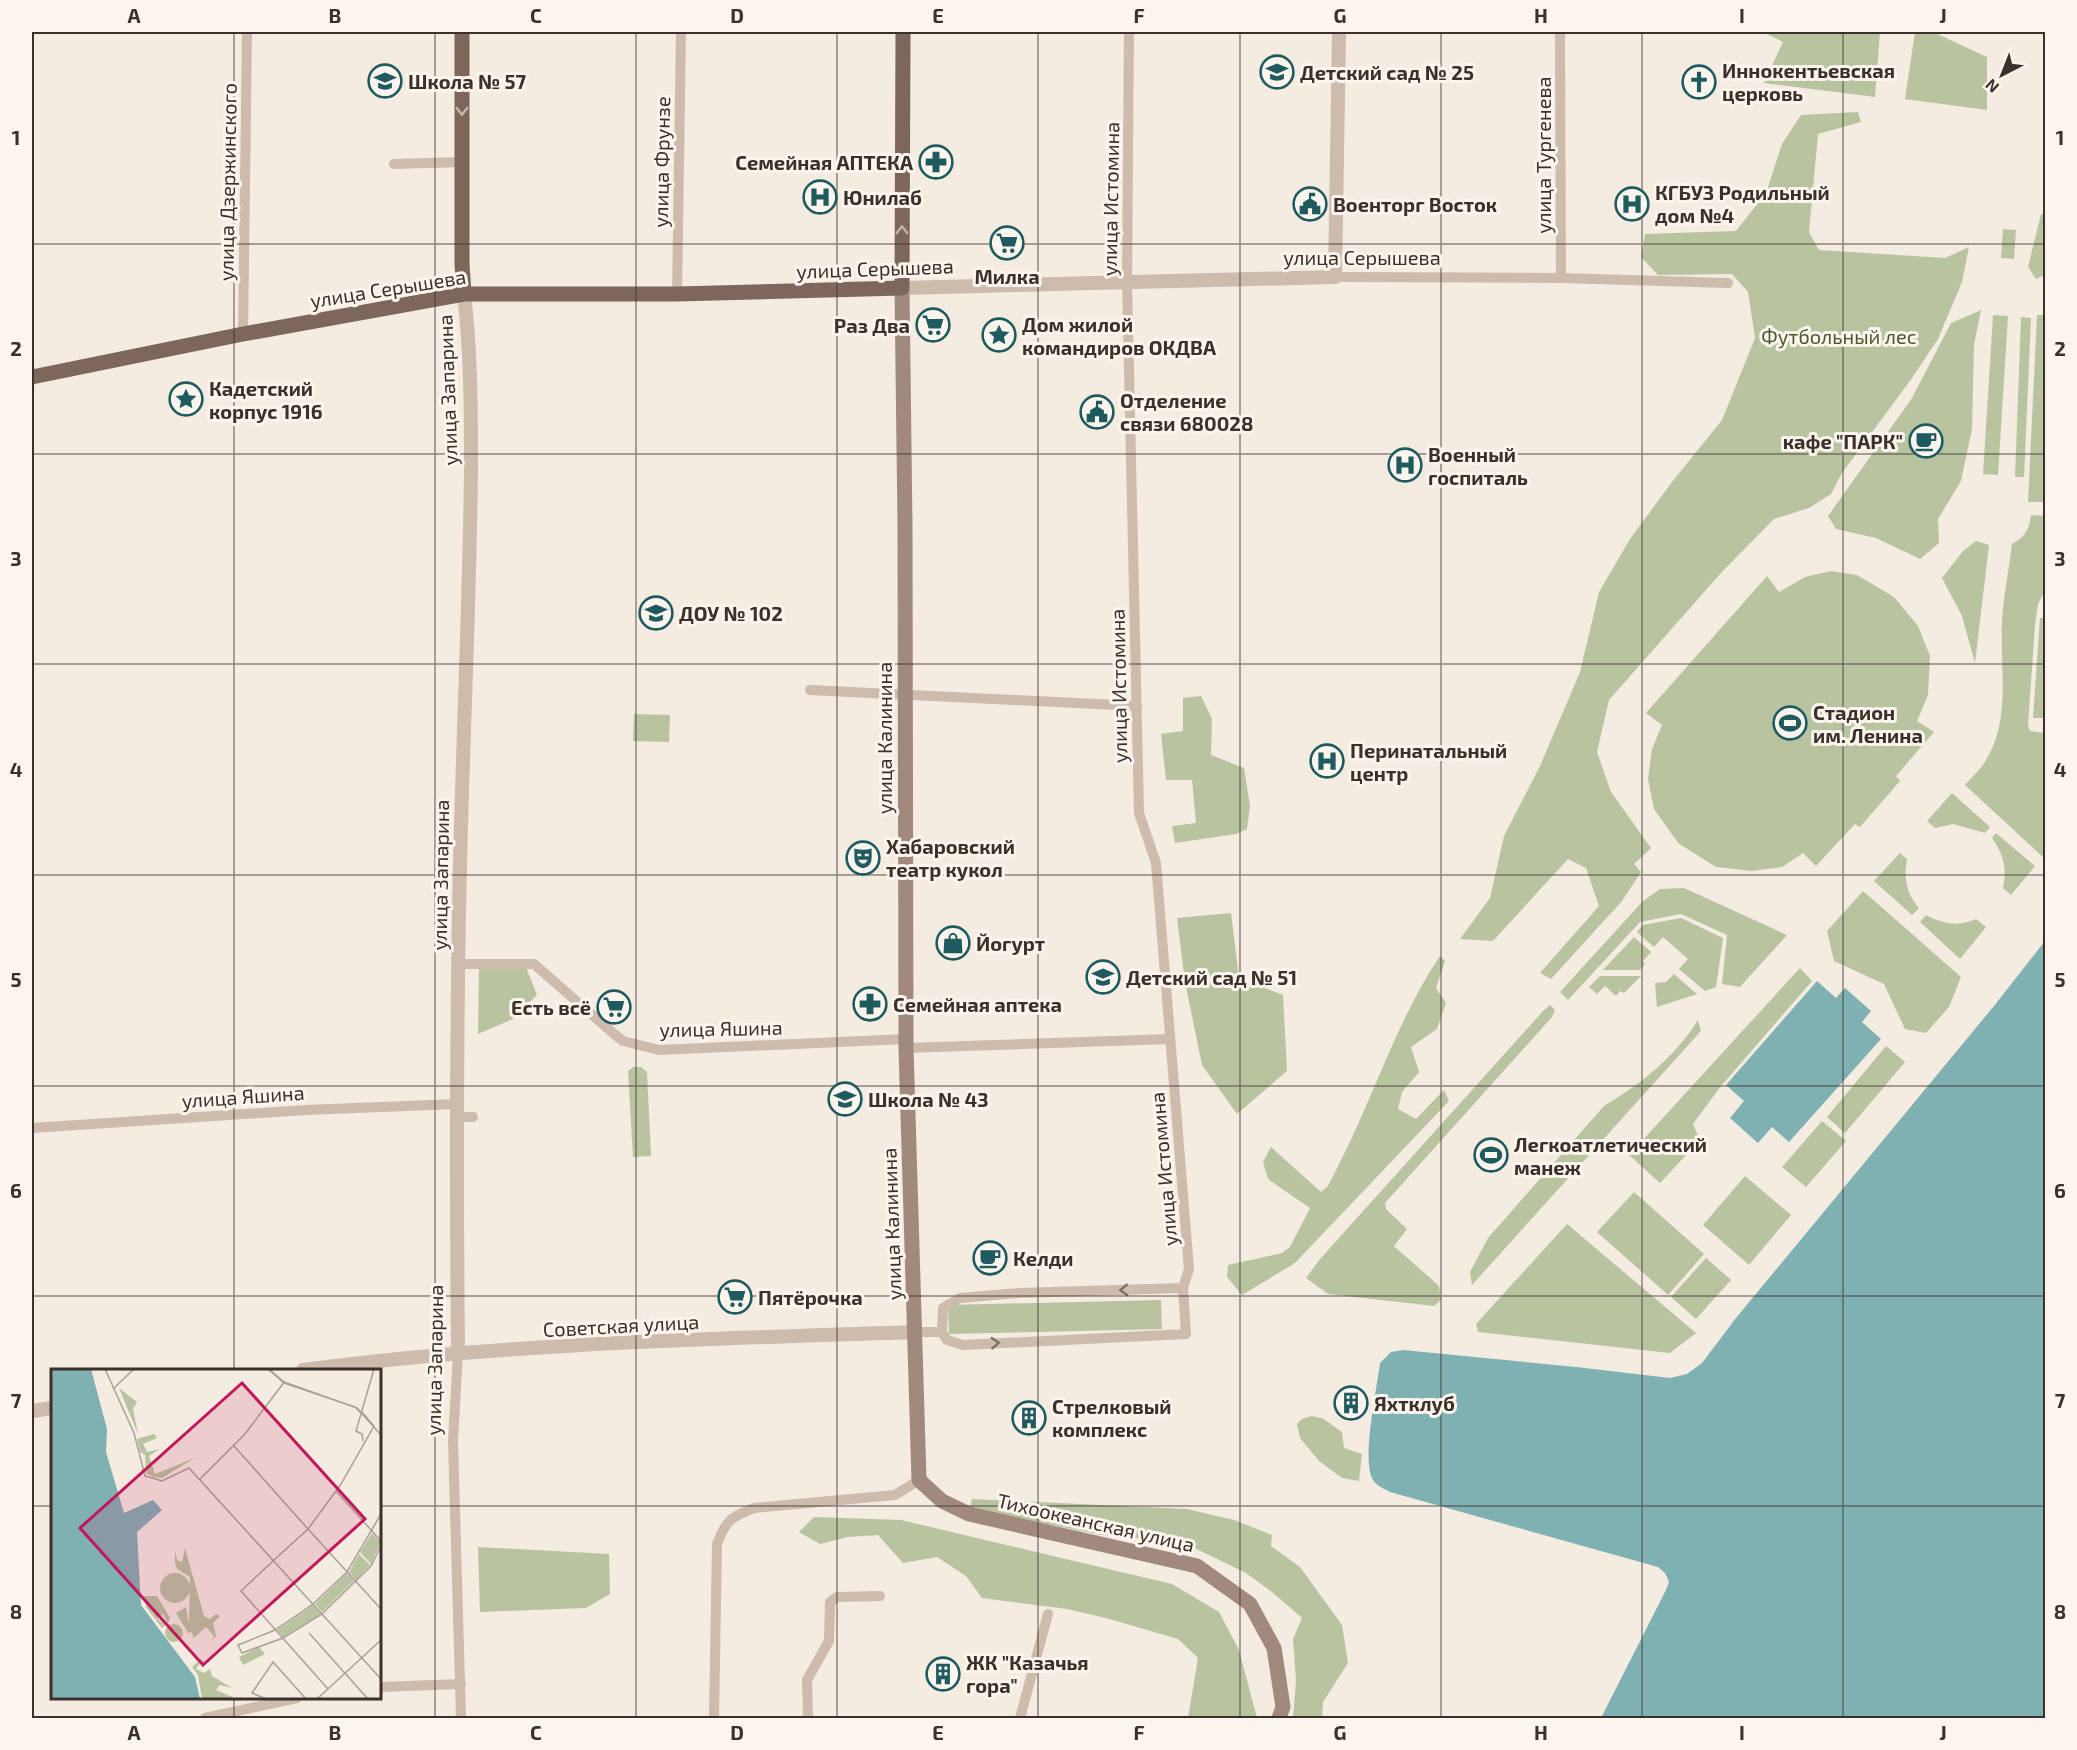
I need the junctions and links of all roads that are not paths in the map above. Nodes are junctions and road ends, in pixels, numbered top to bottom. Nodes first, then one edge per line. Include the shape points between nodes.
1 (247, 32) edge
2 (462, 32) edge
3 (681, 32) edge
4 (903, 32) edge
5 (1130, 32) edge
6 (1339, 32) edge
7 (1560, 32) edge
8 (462, 162) junction
9 (394, 164) dead end
10 (1335, 277) junction
11 (1561, 278) junction
12 (1127, 281) junction
13 (1728, 283) dead end
14 (902, 288) junction
15 (464, 294) junction
16 (677, 294) junction
17 (243, 334) junction
18 (32, 377) edge
19 (810, 690) dead end
20 (904, 696) junction
21 (1137, 706) junction
22 (459, 964) junction
23 (1170, 1040) junction
24 (906, 1044) junction
25 (457, 1111) junction
26 (473, 1117) dead end
27 (32, 1128) edge
28 (1183, 1288) junction
29 (916, 1332) junction
30 (942, 1332) junction
31 (1186, 1334) joint
32 (458, 1353) junction
33 (320, 1369) edge
34 (51, 1408) edge
35 (32, 1411) edge
36 (919, 1480) junction
37 (880, 1596) dead end
38 (1048, 1614) dead end
39 (461, 1684) junction
40 (381, 1687) edge
41 (293, 1699) edge
42 (205, 1719) edge
43 (461, 1719) edge
44 (714, 1719) edge
45 (808, 1719) edge
46 (1020, 1719) edge
47 (1279, 1719) edge

1 - 17 street, улица Дзержинского
2 -> 8 main road, улица Запарина
3 - 16 street, улица Фрунзе
14 -> 4 main road, улица Калинина
5 - 12 street, улица Истомина
6 - 10 street
7 - 11 street, улица Тургенева
8 - 9 street
8 - 15 main road, улица Запарина
10 - 11 street, улица Серышева
10 - 12 street, улица Серышева
11 - 13 street, улица Серышева
12 - 14 street, улица Серышева
12 - 21 street, улица Истомина
14 - 16 main road, улица Серышева
14 - 20 main road, улица Калинина
15 - 16 main road, улица Серышева
15 - 17 main road, улица Серышева
15 - 22 street, улица Запарина via 471,427
17 - 18 main road, улица Серышева
19 - 20 street
20 - 21 street
20 - 24 main road, улица Калинина
21 - 23 street, улица Истомина via 1139,813 1156,863
22 - 24 street, улица Яшина via 534,964 623,1041 659,1050
22 - 25 street, улица Запарина
23 - 24 street, улица Яшина
23 - 28 street, улица Истомина via 1189,1269
24 - 29 main road, улица Калинина
25 - 26 street, улица Яшина
25 - 27 street, улица Яшина via 306,1110
25 - 32 street, улица Запарина
28 -> 30 street via 960,1298 943,1308
28 - 31 street, улица Истомина
29 - 30 street, Советская улица
29 - 32 street, Советская улица
29 - 36 main road, улица Калинина
30 -> 31 street, Советская улица via 947,1340 963,1345
32 - 33 street, Советская улица
32 - 39 street, улица Запарина via 453,1440
34 - 35 street
36 - 44 street via 895,1496 754,1508 733,1516 723,1527 717,1544
36 - 47 main road, Тихоокеанская улица via 942,1501 969,1514 1197,1566 1250,1604 1274,1648 1283,1707
37 - 45 street via 837,1597 830,1602 829,1641 807,1680
38 - 46 street
39 - 40 street
39 - 43 street, улица Запарина
41 - 42 street

